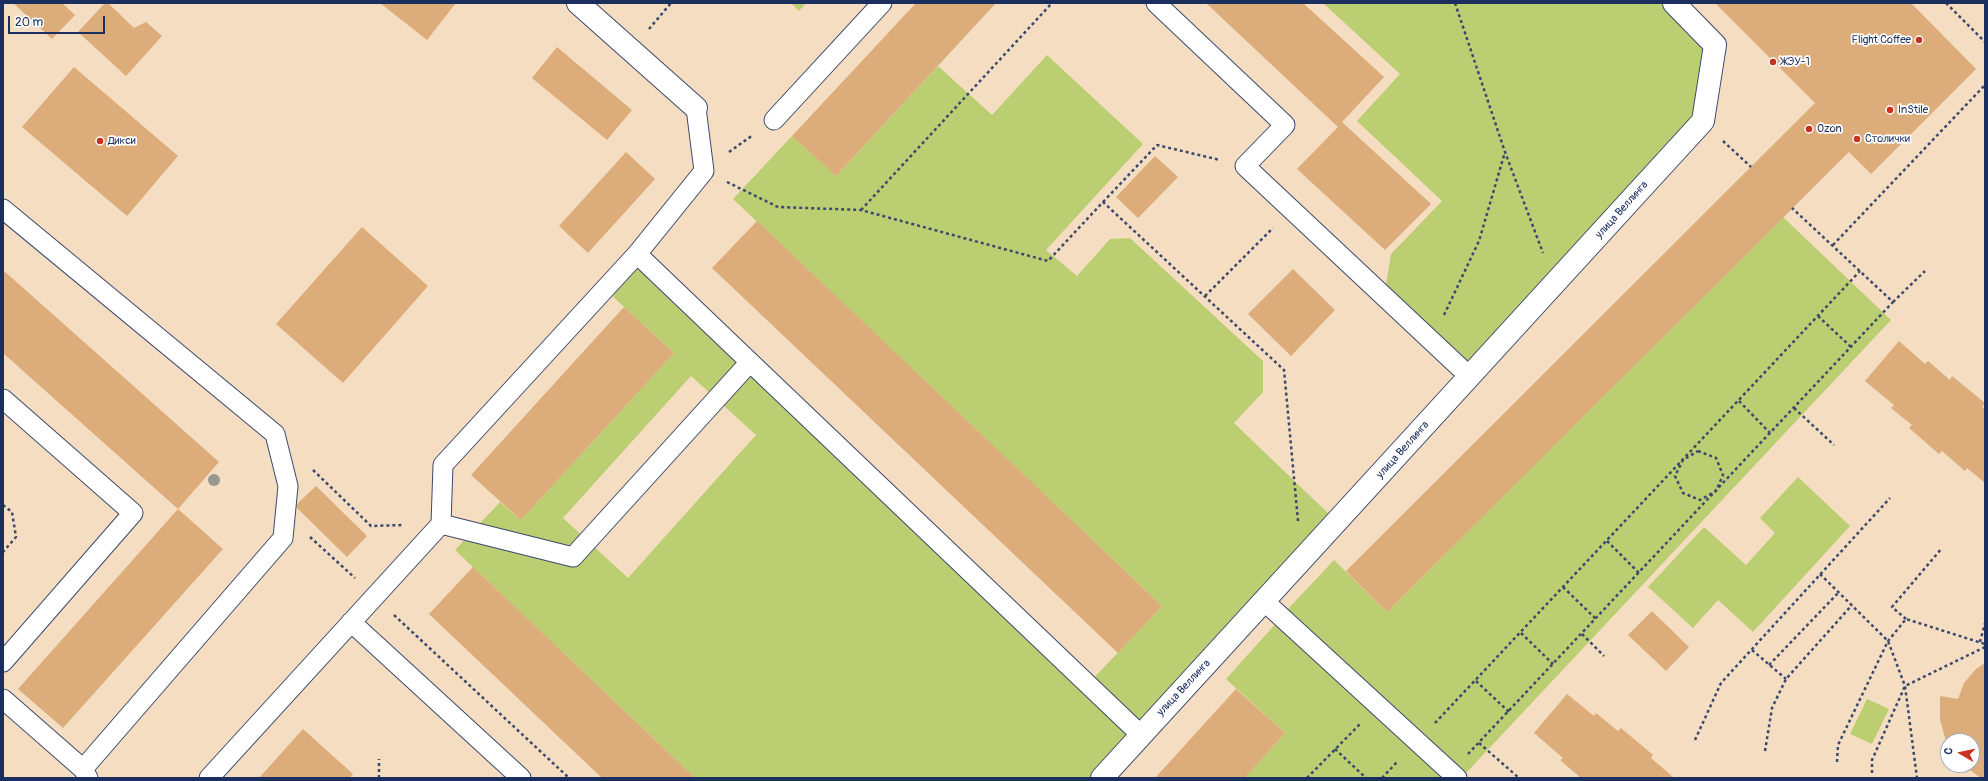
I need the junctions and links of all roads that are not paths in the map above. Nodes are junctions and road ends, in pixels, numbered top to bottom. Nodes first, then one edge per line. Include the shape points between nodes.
1 (578, 3) edge
2 (882, 3) edge
3 (1156, 3) edge
4 (1674, 3) edge
5 (696, 108) joint
6 (774, 120) road end
7 (3, 209) edge
8 (637, 254) junction
9 (750, 362) junction
10 (1470, 377) junction
11 (3, 399) edge
12 (441, 524) junction
13 (1264, 601) junction
14 (351, 622) junction
15 (3, 662) edge
16 (3, 699) edge
17 (1141, 735) junction
18 (85, 773) edge
19 (1454, 775) edge
20 (210, 778) edge
21 (521, 778) edge
22 (1102, 778) edge

1 - 5 street
2 - 6 lane
3 - 10 lane via 1285,125 1245,166
4 - 10 street, улица Веллинга via 1715,45 1703,121
5 - 8 lane via 704,171
7 - 18 lane via 275,434 288,486 283,538
8 - 9 lane
8 - 12 lane via 443,465
9 - 12 lane via 573,557
9 - 17 lane
10 - 13 street, улица Веллинга
11 - 15 lane via 133,513
12 - 14 lane
13 - 17 street, улица Веллинга
13 - 19 lane
14 - 20 lane
14 - 21 lane
16 - 18 lane
17 - 22 street, улица Веллинга

